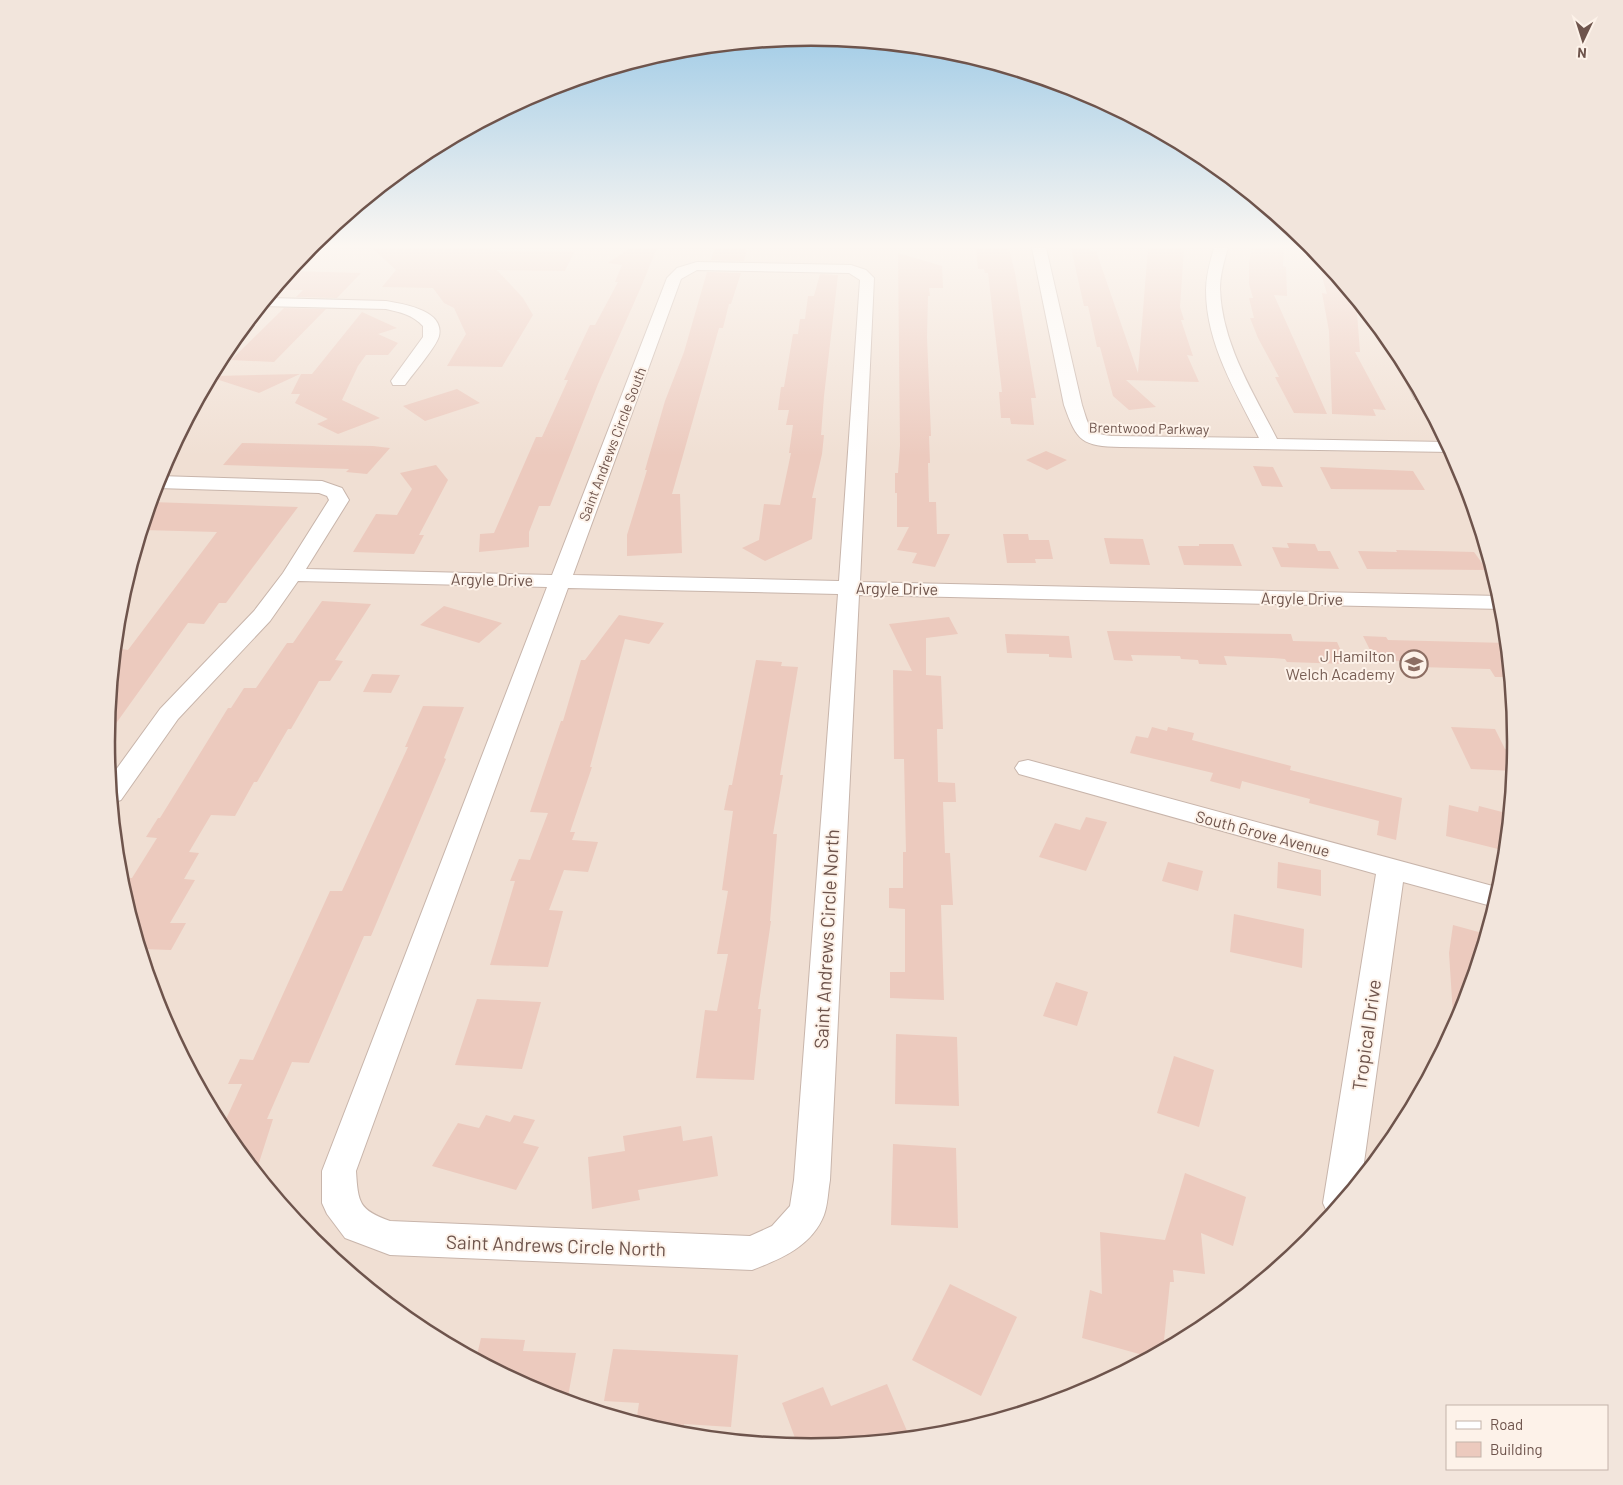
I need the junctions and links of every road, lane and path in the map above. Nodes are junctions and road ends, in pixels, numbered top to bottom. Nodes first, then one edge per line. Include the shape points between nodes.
1 (422, 317) edge
2 (661, 317) edge
3 (866, 317) edge
4 (1054, 317) edge
5 (1217, 317) edge
6 (399, 381) dead end
7 (1436, 434) edge
8 (1267, 437) junction
9 (1441, 447) edge
10 (166, 482) edge
11 (292, 574) junction
12 (560, 580) junction
13 (847, 587) junction
14 (1493, 603) edge
15 (1028, 768) dead end
16 (117, 787) edge
17 (1391, 868) junction
18 (1490, 896) edge
19 (1344, 1191) edge

1 - 6 street via 431,325 431,337
2 - 12 street, Saint Andrews Circle South
3 - 13 street, Saint Andrews Circle South
4 - 8 street, Brentwood Parkway via 1073,405 1085,434 1102,441
5 - 8 street via 1226,351
7 - 8 street, Brentwood Parkway
8 - 9 street, Brentwood Parkway
10 - 11 street via 322,486 335,492 339,500 334,511
11 - 12 street, Argyle Drive
11 - 16 street via 246,634 170,714
12 - 13 street, Argyle Drive
12 - 13 street, Saint Andrews Circle North via 339,1171 340,1203 358,1226 390,1238 752,1253 786,1238 807,1213 812,1180
13 - 14 street, Argyle Drive
15 - 17 street, South Grove Avenue
17 - 18 street, South Grove Avenue
17 - 19 street, Tropical Drive

